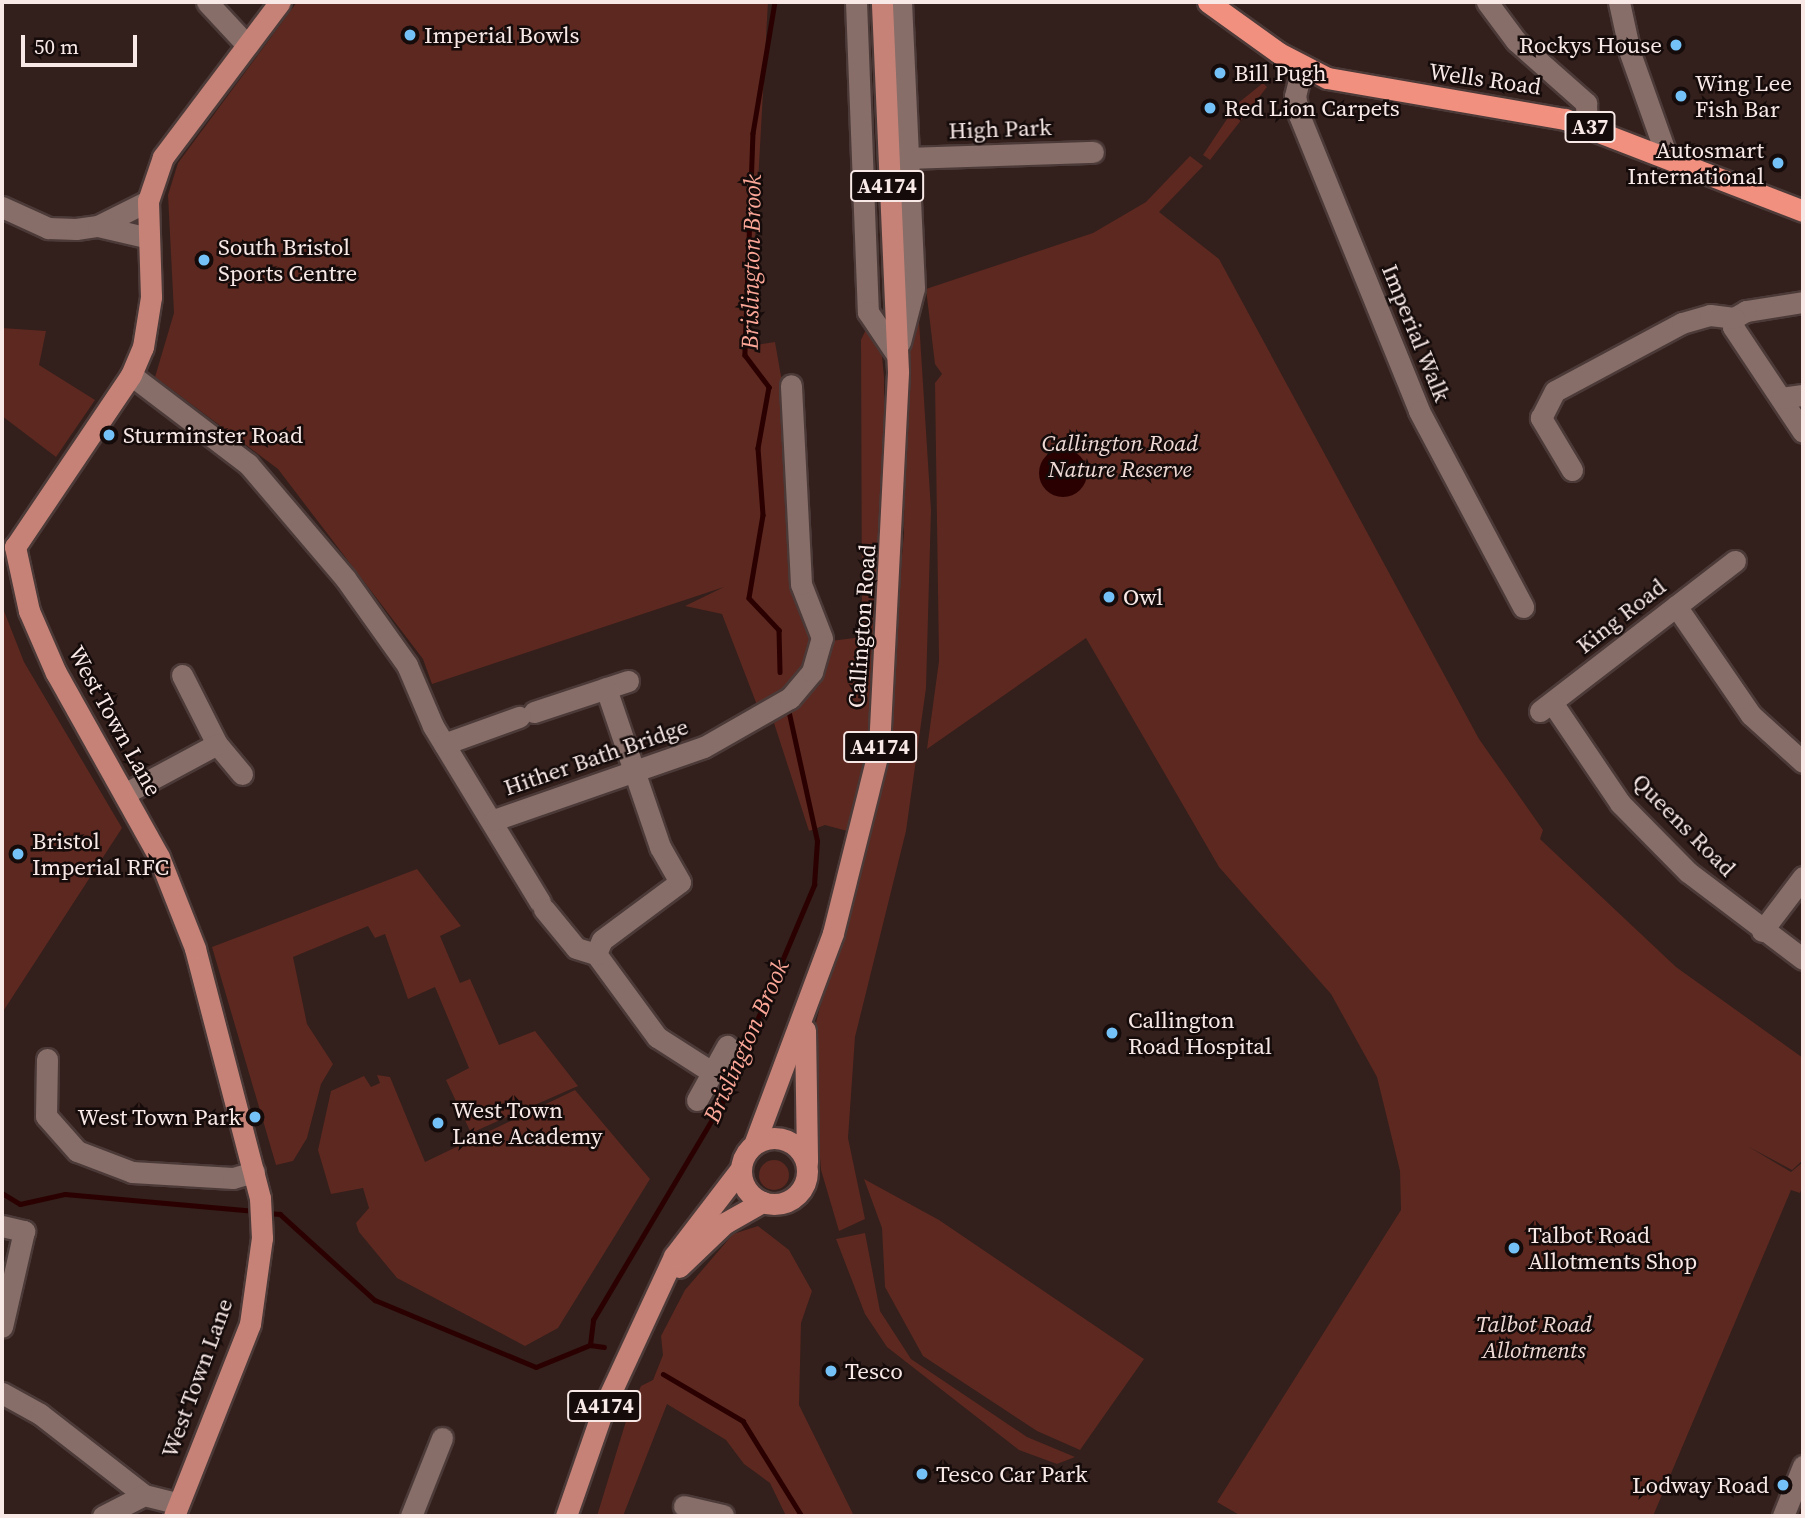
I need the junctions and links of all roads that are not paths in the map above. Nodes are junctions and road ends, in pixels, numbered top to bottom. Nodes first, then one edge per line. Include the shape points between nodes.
1 (207, 2) edge
2 (279, 2) edge
3 (856, 2) edge
4 (882, 2) edge
5 (901, 2) edge
6 (1208, 2) edge
7 (1487, 2) edge
8 (1619, 2) edge
9 (883, 37) junction
10 (858, 38) junction
11 (247, 45) junction
12 (1303, 68) junction
13 (1587, 126) junction
14 (1093, 152) dead end
15 (1667, 157) junction
16 (909, 158) junction
17 (148, 201) junction
18 (2, 207) edge
19 (1803, 211) edge
20 (98, 226) junction
21 (149, 237) junction
22 (1803, 302) edge
23 (1734, 318) junction
24 (898, 363) junction
25 (131, 374) junction
26 (791, 385) dead end
27 (1803, 396) edge
28 (1781, 398) junction
29 (1803, 432) edge
30 (1572, 470) dead end
31 (8, 543) edge
32 (1735, 561) dead end
33 (1676, 606) junction
34 (1523, 607) dead end
35 (181, 675) dead end
36 (628, 681) dead end
37 (606, 688) junction
38 (1546, 708) joint
39 (217, 744) junction
40 (444, 744) junction
41 (1803, 762) edge
42 (633, 773) junction
43 (242, 774) dead end
44 (126, 793) junction
45 (494, 820) junction
46 (1803, 877) edge
47 (1762, 931) junction
48 (596, 954) junction
49 (1803, 959) edge
50 (808, 1000) junction
51 (727, 1046) dead end
52 (47, 1059) dead end
53 (713, 1073) junction
54 (697, 1100) dead end
55 (755, 1142) junction
56 (807, 1167) junction
57 (740, 1170) junction
58 (254, 1172) junction
59 (762, 1202) junction
60 (2, 1226) edge
61 (654, 1300) junction
62 (2, 1327) edge
63 (2, 1394) edge
64 (442, 1438) dead end
65 (1803, 1466) edge
66 (144, 1495) junction
67 (684, 1506) dead end
68 (176, 1510) edge
69 (710, 1514) edge
70 (103, 1516) edge
71 (411, 1516) edge
72 (566, 1516) edge
73 (1783, 1516) edge

1 - 11 street
2 - 11 main road, West Town Lane
3 - 10 street
4 - 9 main road, A4174
5 - 16 street
6 - 12 highway, Wells Road / A37
7 - 13 street via 1516,41 1586,103
8 - 15 street via 1630,53
9 - 10 street
9 - 24 main road, A4174
10 - 24 street via 868,312
11 - 17 main road, West Town Lane via 168,149
12 - 13 highway, Wells Road / A37 via 1357,88
12 - 34 street, Imperial Walk via 1295,96 1299,115 1419,411
13 - 15 highway, Wells Road / A37
14 - 16 street, High Park
15 - 19 highway, Wells Road / A37
16 - 24 street via 914,288
17 - 20 street
17 - 21 main road, West Town Lane
18 - 20 street via 48,228
20 - 21 street
21 - 25 main road, West Town Lane via 149,321
22 - 23 street
23 - 28 street via 1733,327
23 - 30 street via 1710,315 1682,323 1555,391 1541,418
24 - 50 main road, Callington Road / A4174 via 879,748 862,837
25 - 31 main road, West Town Lane
25 - 40 street, Hither Bath Bridge via 248,464 270,488 407,665
26 - 42 street, Hither Bath Bridge via 802,584 821,638 813,672 790,698 727,735
27 - 28 street
28 - 29 street
31 - 44 main road, West Town Lane via 29,611 56,673
32 - 33 street, King Road
33 - 38 street, King Road
33 - 41 street via 1751,715
35 - 39 street
36 - 37 street
37 - 40 street
37 - 42 street
38 - 47 street, Queens Road via 1620,803 1688,872
39 - 43 street
39 - 44 street
40 - 45 street, Hither Bath Bridge
42 - 45 street, Hither Bath Bridge
42 - 48 street via 680,882 602,940
44 - 58 main road, West Town Lane via 195,948
45 - 48 street via 507,856 542,906 576,948
46 - 47 street
47 - 49 street, Queens Road
48 - 53 street via 657,1037
50 - 55 main road, Callington Road / A4174
50 - 56 main road, Callington Road / A4174
51 - 53 street
52 - 58 street via 46,1116 77,1151 132,1172 233,1178
53 - 54 street
55 - 56 main road via 789,1140
55 - 57 main road, A4174
56 - 59 main road, A4174 via 797,1195
57 - 59 main road via 745,1188
57 - 61 main road, A4174 via 674,1256
58 - 68 main road, West Town Lane via 262,1227 250,1324
59 - 61 main road, A4174 via 701,1243
60 - 62 street via 24,1231
61 - 72 main road, A4174 via 604,1407
63 - 66 street via 40,1413
64 - 71 street
65 - 73 street
66 - 68 street
66 - 70 street
67 - 69 street

